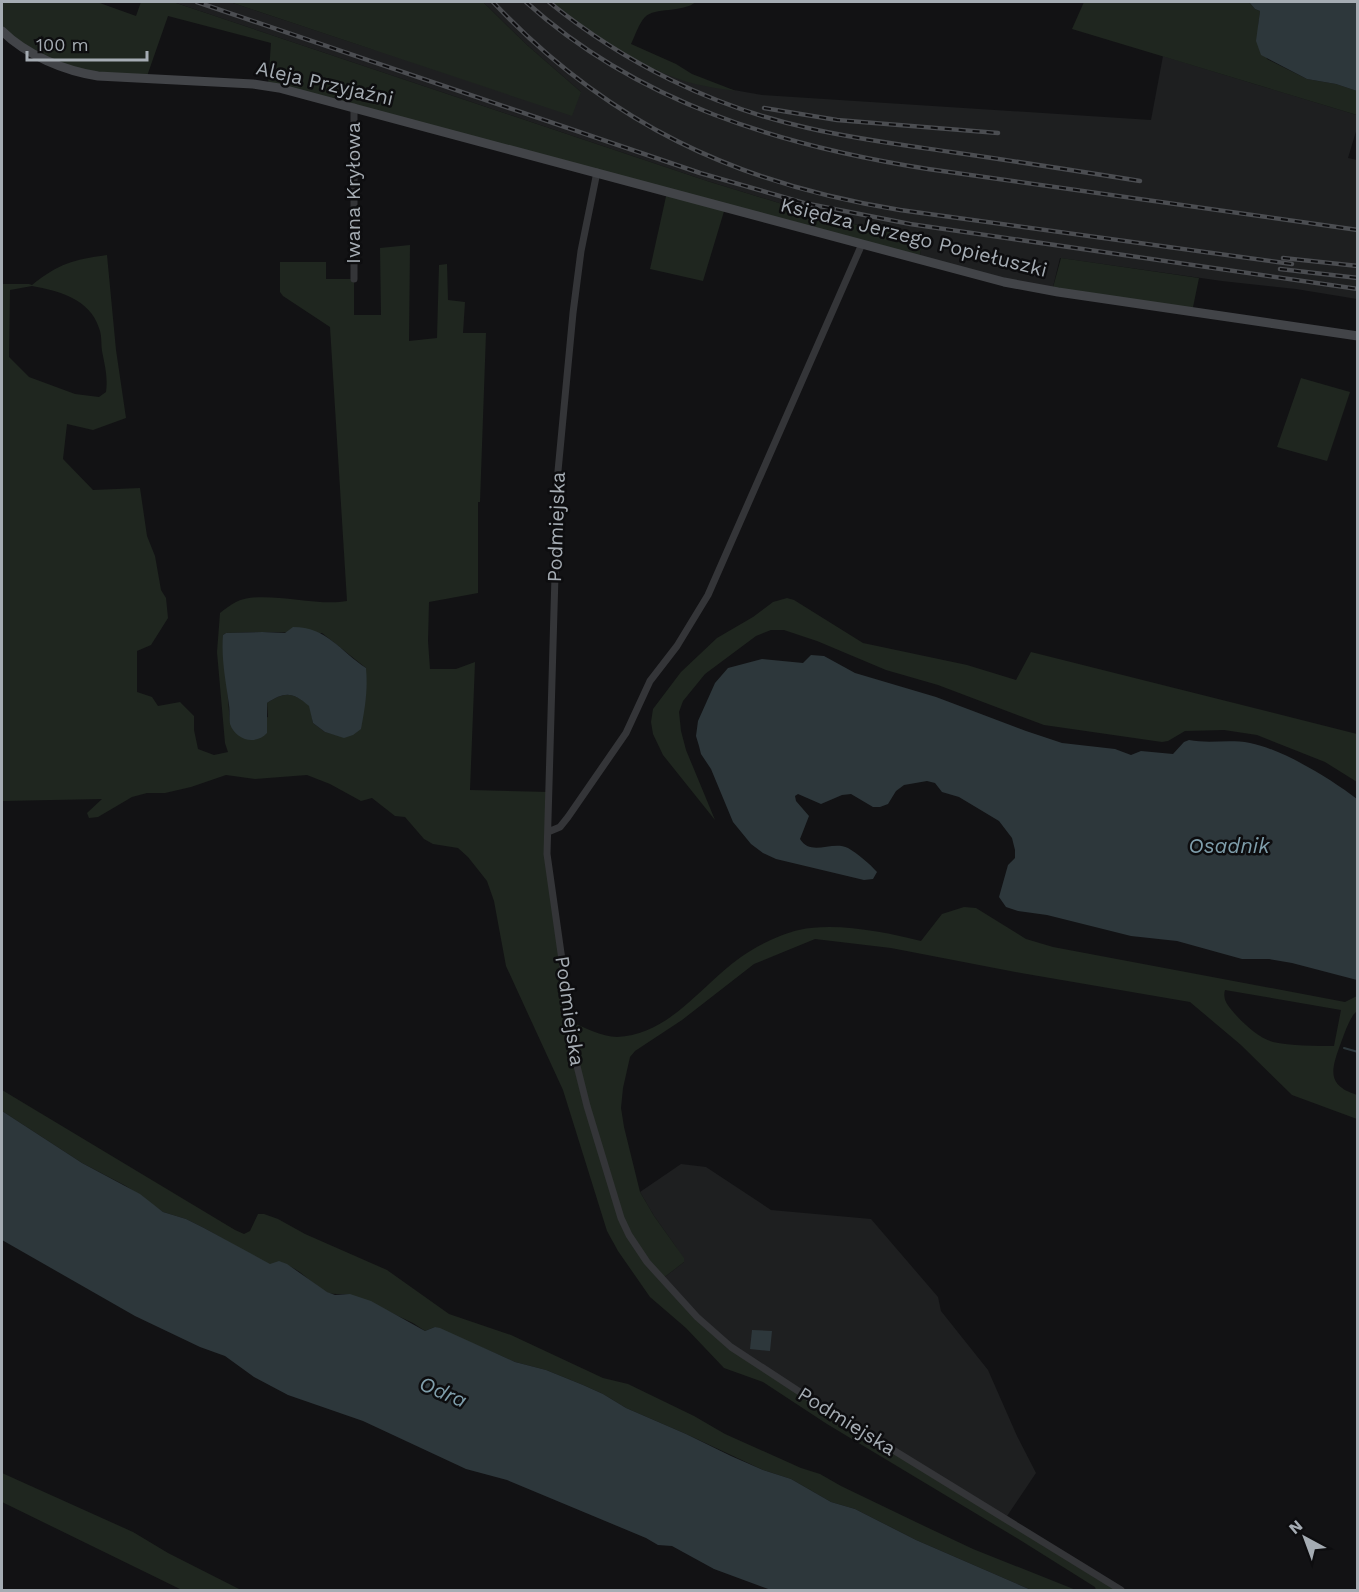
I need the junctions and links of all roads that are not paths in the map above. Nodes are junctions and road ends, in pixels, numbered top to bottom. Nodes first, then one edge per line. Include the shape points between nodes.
1 (2, 31) edge
2 (354, 107) junction
3 (597, 172) junction
4 (608, 175) joint
5 (861, 244) junction
6 (354, 279) dead end
7 (1358, 336) edge
8 (548, 832) junction
9 (1121, 1590) edge

1 - 2 main road, Aleja Przyjaźni via 37,54 87,74 268,85
2 - 3 main road, Aleja Przyjaźni
2 - 6 street, Iwana Kryłowa
3 - 4 main road, Aleja Przyjaźni
3 - 8 street, Podmiejska via 573,313 558,471
4 - 5 main road, Księdza Jerzego Popiełuszki
5 - 7 main road, Księdza Jerzego Popiełuszki via 1017,285
5 - 8 street via 708,595 650,681 626,733 568,817 560,827
8 - 9 street, Podmiejska via 547,854 582,1087 621,1218 647,1262 697,1317 731,1347

